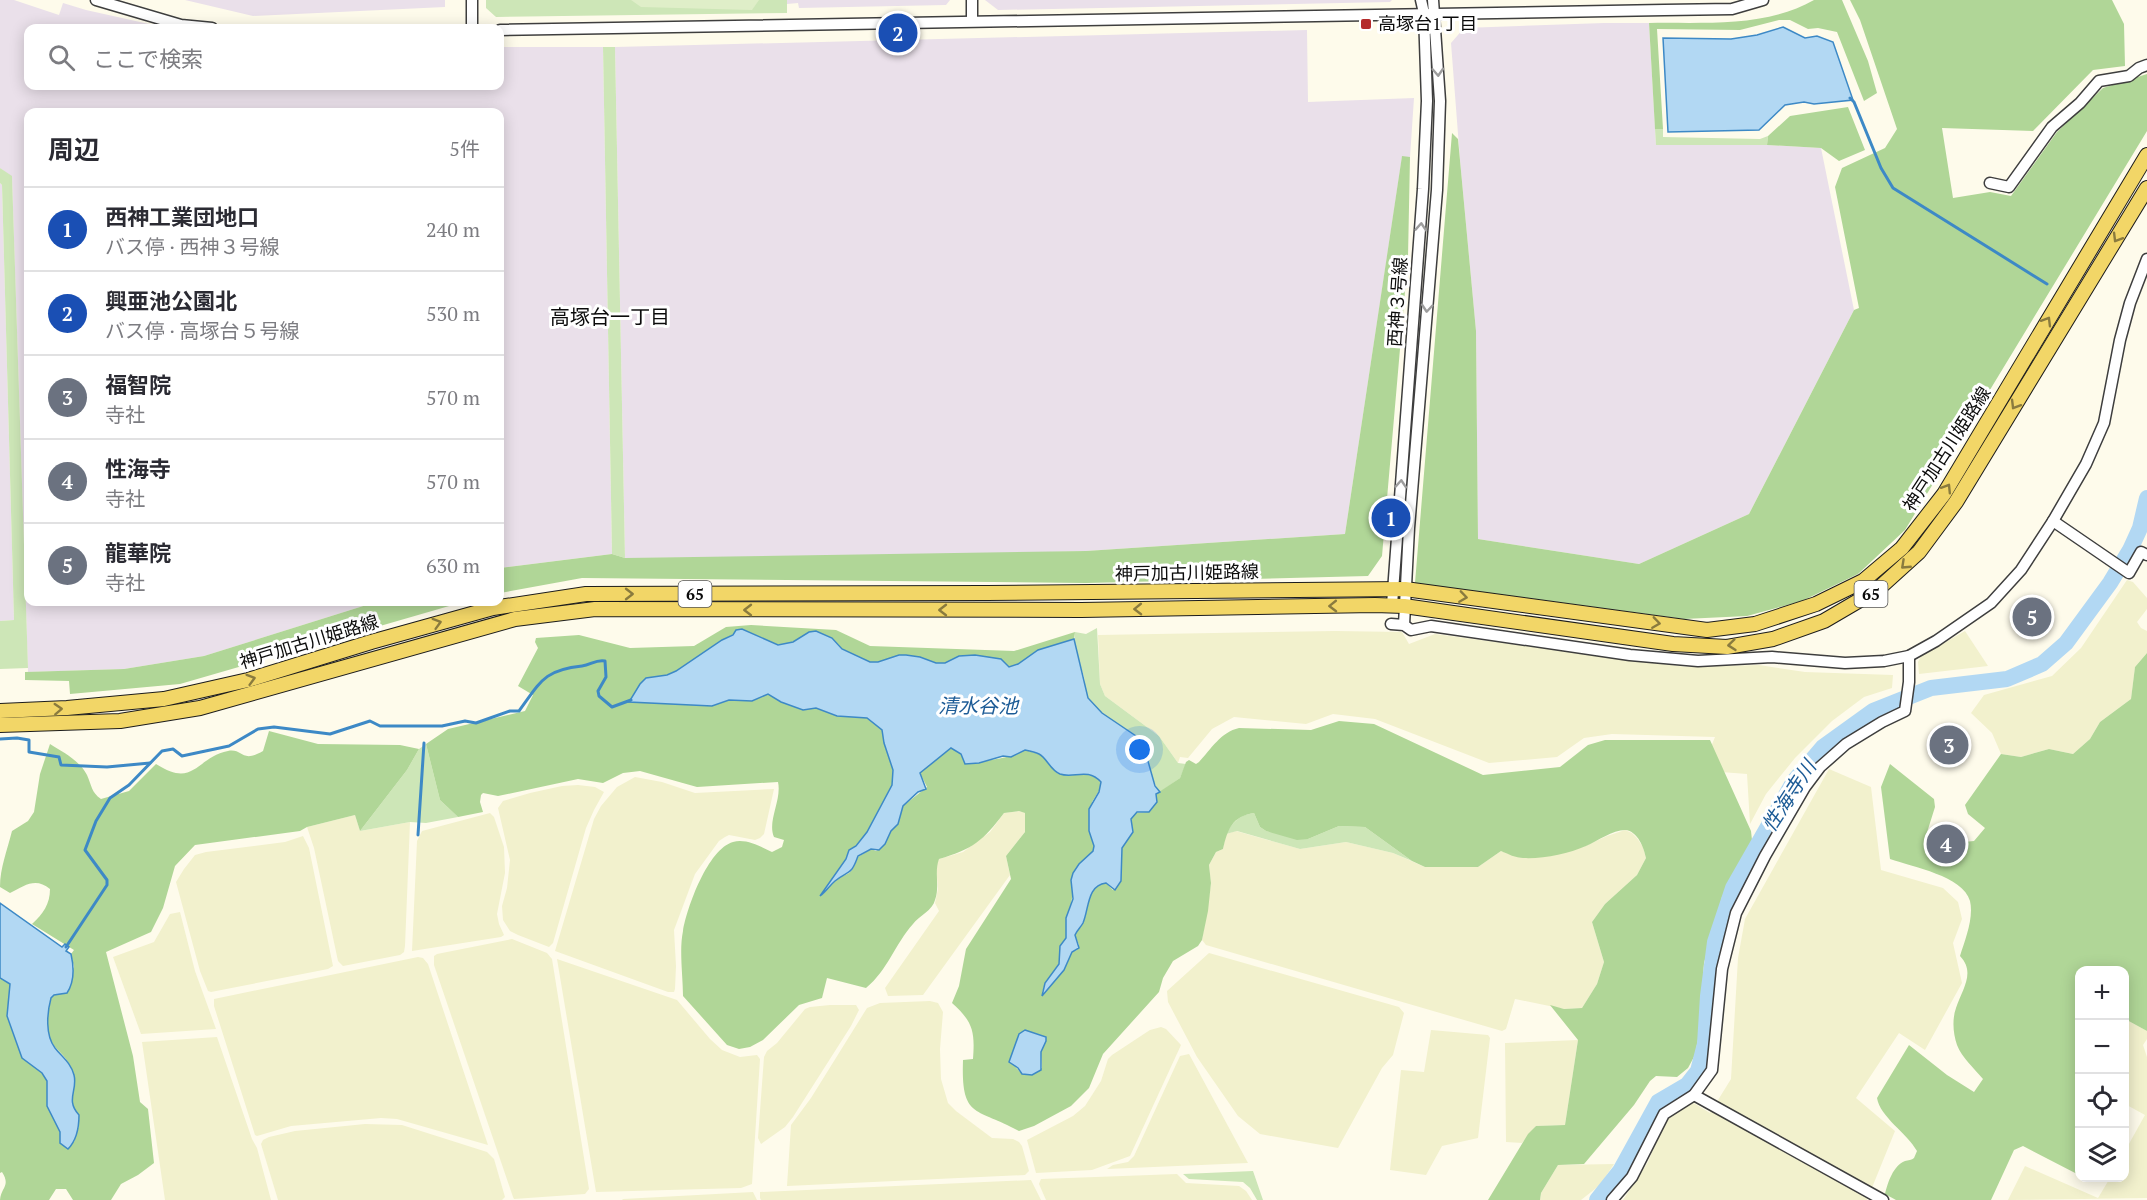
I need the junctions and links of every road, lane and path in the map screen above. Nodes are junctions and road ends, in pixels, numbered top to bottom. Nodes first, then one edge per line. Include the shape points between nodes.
1 (96, 0) edge
2 (472, 0) edge
3 (972, 0) edge
4 (1421, 0) edge
5 (1433, 0) edge
6 (1763, 0) edge
7 (1429, 13) junction
8 (972, 21) junction
9 (178, 24) edge
10 (472, 24) edge
11 (504, 30) edge
12 (2147, 65) edge
13 (2147, 155) edge
14 (1990, 183) dead end
15 (2147, 188) edge
16 (2147, 259) edge
17 (2145, 273) edge
18 (2052, 521) junction
19 (2147, 555) edge
20 (1399, 589) junction
21 (1398, 606) junction
22 (1392, 624) dead end
23 (1404, 625) junction
24 (1909, 656) junction
25 (0, 711) edge
26 (0, 725) edge
27 (1694, 1095) junction
28 (1612, 1200) edge
29 (1883, 1200) edge

1 - 9 street
2 - 10 street
3 - 8 street
4 - 7 street, 西神３号線
5 - 7 street, 西神３号線
6 - 7 street via 1732,9
7 - 8 street
7 - 20 street, 西神３号線 via 1440,101 1437,190
8 - 11 street
12 - 14 street via 2129,76 2099,81 2052,127 2009,187
20 -> 13 main road, 神戸加古川姫路線 / 65 via 1707,630 1755,624 1815,604 1863,581 1902,548 1944,494
15 -> 21 main road, 神戸加古川姫路線 / 65 via 1950,511 1919,552 1877,590 1824,621 1773,639 1728,647 1673,644
16 - 17 street
17 - 18 street via 2130,303 2104,423 2086,464
18 - 19 street via 2129,573 2141,552
18 - 24 street via 2020,570 1991,603
20 - 21 street, 西神３号線
25 -> 20 main road, 神戸加古川姫路線 / 65 via 164,699 248,680 493,608 586,594
21 - 23 street, 西神３号線
21 -> 26 main road, 神戸加古川姫路線 / 65 via 595,609 515,619 200,708 120,720
22 - 23 street
23 - 24 street via 1411,630 1431,626 1698,661 1772,657 1845,663
24 - 27 street via 1905,711 1846,744 1820,767 1765,856 1736,913 1722,969 1712,1070
27 - 28 street via 1664,1114 1632,1177
27 - 29 street

